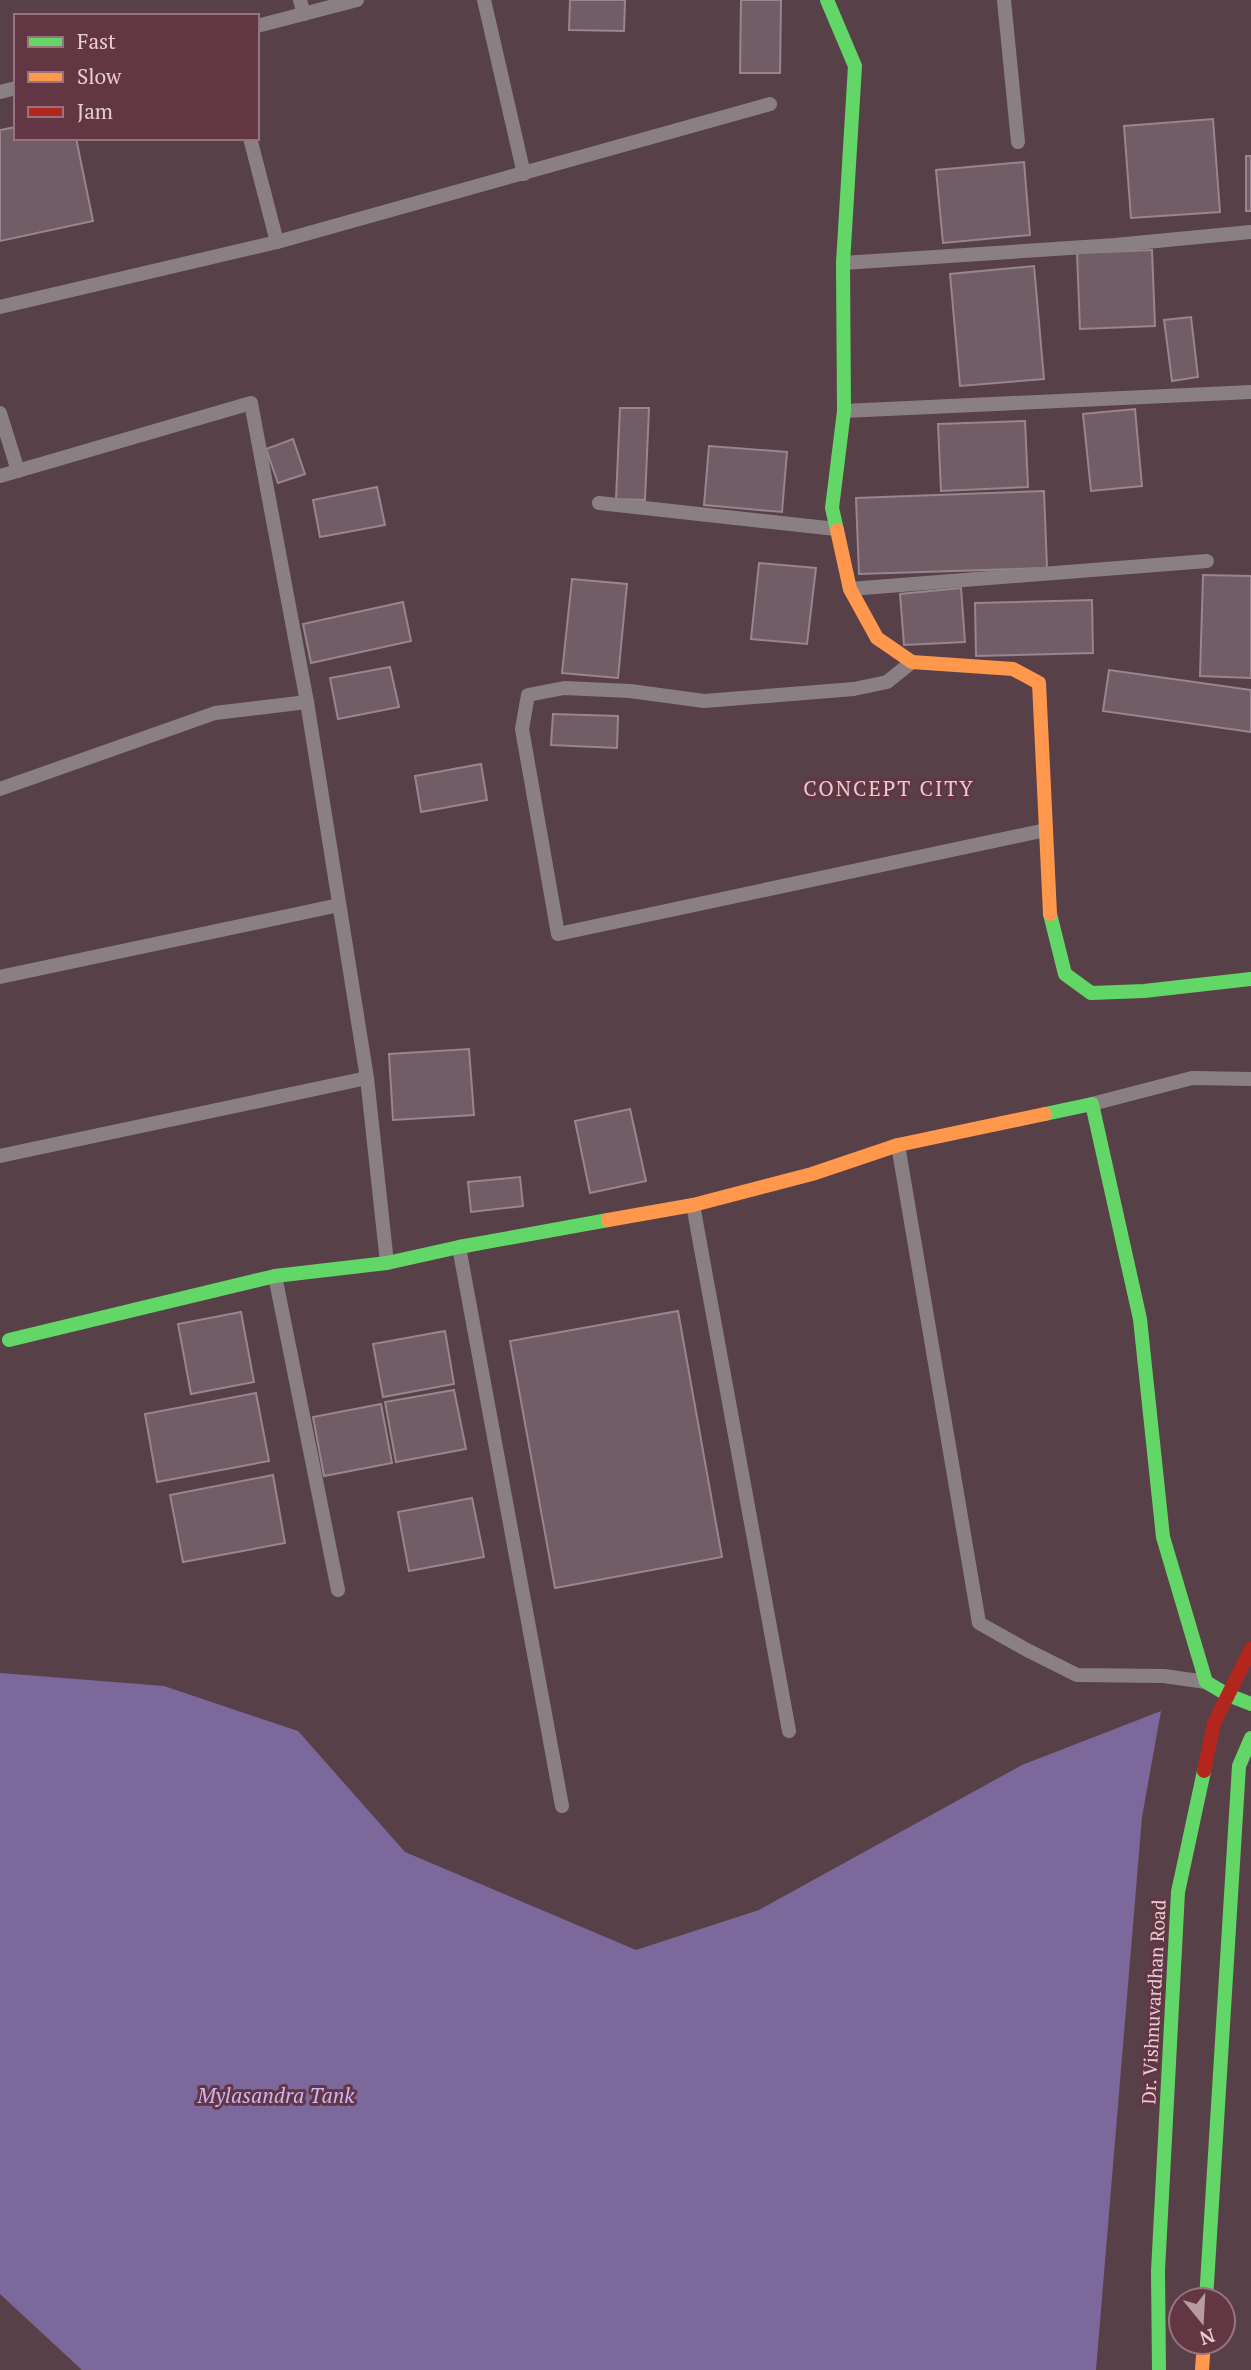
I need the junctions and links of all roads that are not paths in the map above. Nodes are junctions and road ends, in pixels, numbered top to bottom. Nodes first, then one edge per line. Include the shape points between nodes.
1 (357, 0) edge
2 (484, 0) edge
3 (827, 0) edge
4 (1004, 0) edge
5 (302, 7) edge
6 (259, 25) edge
7 (770, 104) dead end
8 (251, 140) edge
9 (1018, 142) dead end
10 (524, 174) junction
11 (1251, 232) edge
12 (277, 242) junction
13 (843, 263) junction
14 (0, 307) edge
15 (1251, 391) edge
16 (844, 411) junction
17 (0, 413) edge
18 (18, 471) junction
19 (0, 476) edge
20 (599, 503) dead end
21 (836, 529) junction
22 (1207, 561) dead end
23 (850, 589) junction
24 (912, 662) junction
25 (307, 702) junction
26 (0, 789) edge
27 (1046, 830) junction
28 (339, 905) junction
29 (0, 977) edge
30 (1251, 979) edge
31 (367, 1079) junction
32 (1251, 1079) edge
33 (1092, 1104) junction
34 (898, 1145) junction
35 (0, 1156) edge
36 (693, 1205) junction
37 (459, 1247) junction
38 (387, 1263) junction
39 (275, 1276) junction
40 (9, 1340) dead end
41 (338, 1590) dead end
42 (1251, 1649) edge
43 (1206, 1682) junction
44 (1228, 1695) junction
45 (1251, 1704) edge
46 (789, 1731) dead end
47 (1251, 1738) edge
48 (562, 1806) dead end
49 (1207, 2286) edge
50 (1159, 2370) edge

1 - 5 street
2 - 10 street
3 - 13 street via 855,66
4 - 9 street
5 - 6 street
7 - 10 street
8 - 12 street
10 - 12 street
11 - 13 street
12 - 14 street
13 - 16 street
15 - 16 street
16 - 21 street via 832,508
17 - 18 street
18 - 19 street
18 - 25 street via 251,403
20 - 21 street
21 - 23 street
22 - 23 street
23 - 24 street via 877,638
24 - 27 street via 1013,669 1039,683
24 - 27 street via 887,682 854,689 704,701 564,688 528,695 522,729 558,934
25 - 26 street via 215,713
25 - 28 street
27 - 30 street via 1051,921 1061,960 1065,974 1090,993
28 - 29 street
28 - 31 street
31 - 35 street
31 - 38 street
32 - 33 street via 1192,1078
33 - 34 street
33 - 43 street via 1140,1318 1163,1536
34 - 36 street via 812,1174
34 - 43 street via 979,1623 1077,1675 1164,1676
36 - 37 street
36 - 46 street
37 - 38 street
37 - 48 street
38 - 39 street
39 - 40 street
39 - 41 street
42 - 44 street, Dr. Vishnuvardhan Road
43 - 44 street
44 - 45 street
44 - 50 street, Dr. Vishnuvardhan Road via 1214,1724 1178,1892 1158,2270
47 - 49 street via 1239,1766

